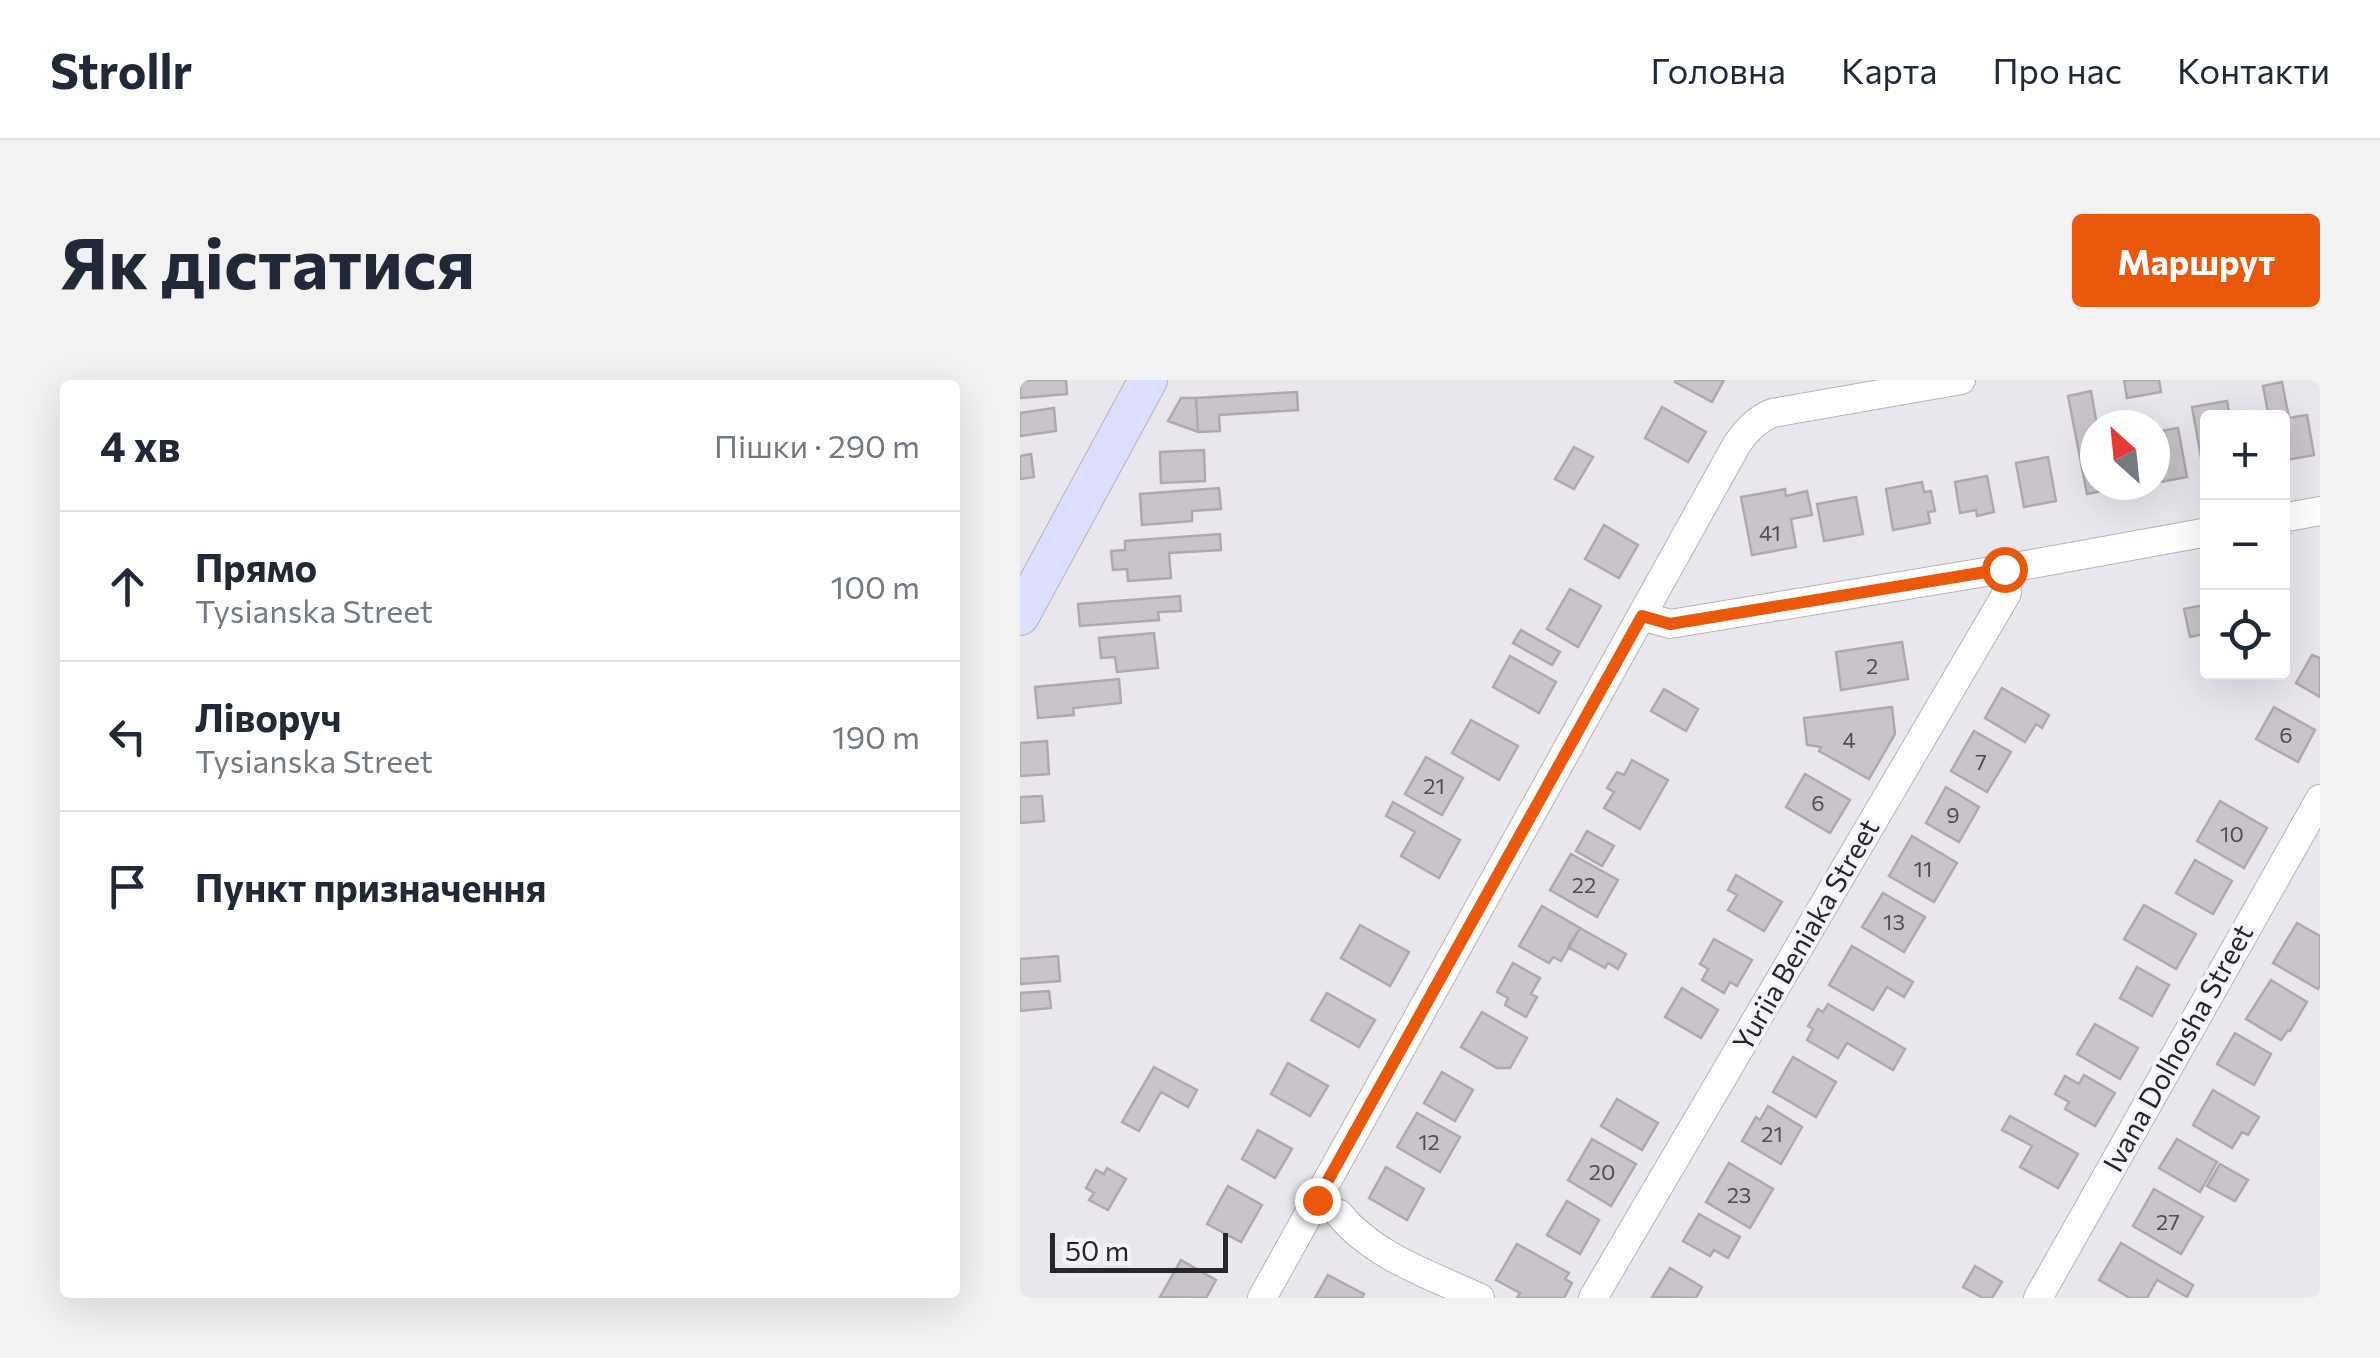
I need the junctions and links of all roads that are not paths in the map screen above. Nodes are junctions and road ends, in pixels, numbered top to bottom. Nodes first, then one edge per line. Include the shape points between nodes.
1 (1148, 380) edge
2 (1962, 380) edge
3 (2320, 511) edge
4 (2290, 517) edge
5 (2200, 533) edge
6 (2004, 569) junction
7 (1020, 616) edge
8 (1642, 616) junction
9 (2320, 798) edge
10 (1339, 1214) dead end
11 (1262, 1298) edge
12 (1480, 1298) edge
13 (1594, 1298) edge
14 (2038, 1298) edge

1 - 7 main road
2 - 8 street via 1762,417 1737,444
3 - 4 street
5 - 6 street
6 - 8 street via 1670,624
6 - 13 street, Yuriia Beniaka Street via 2007,593
8 - 11 street
9 - 14 street, Ivana Dolhosha Street
10 - 12 street via 1384,1252

